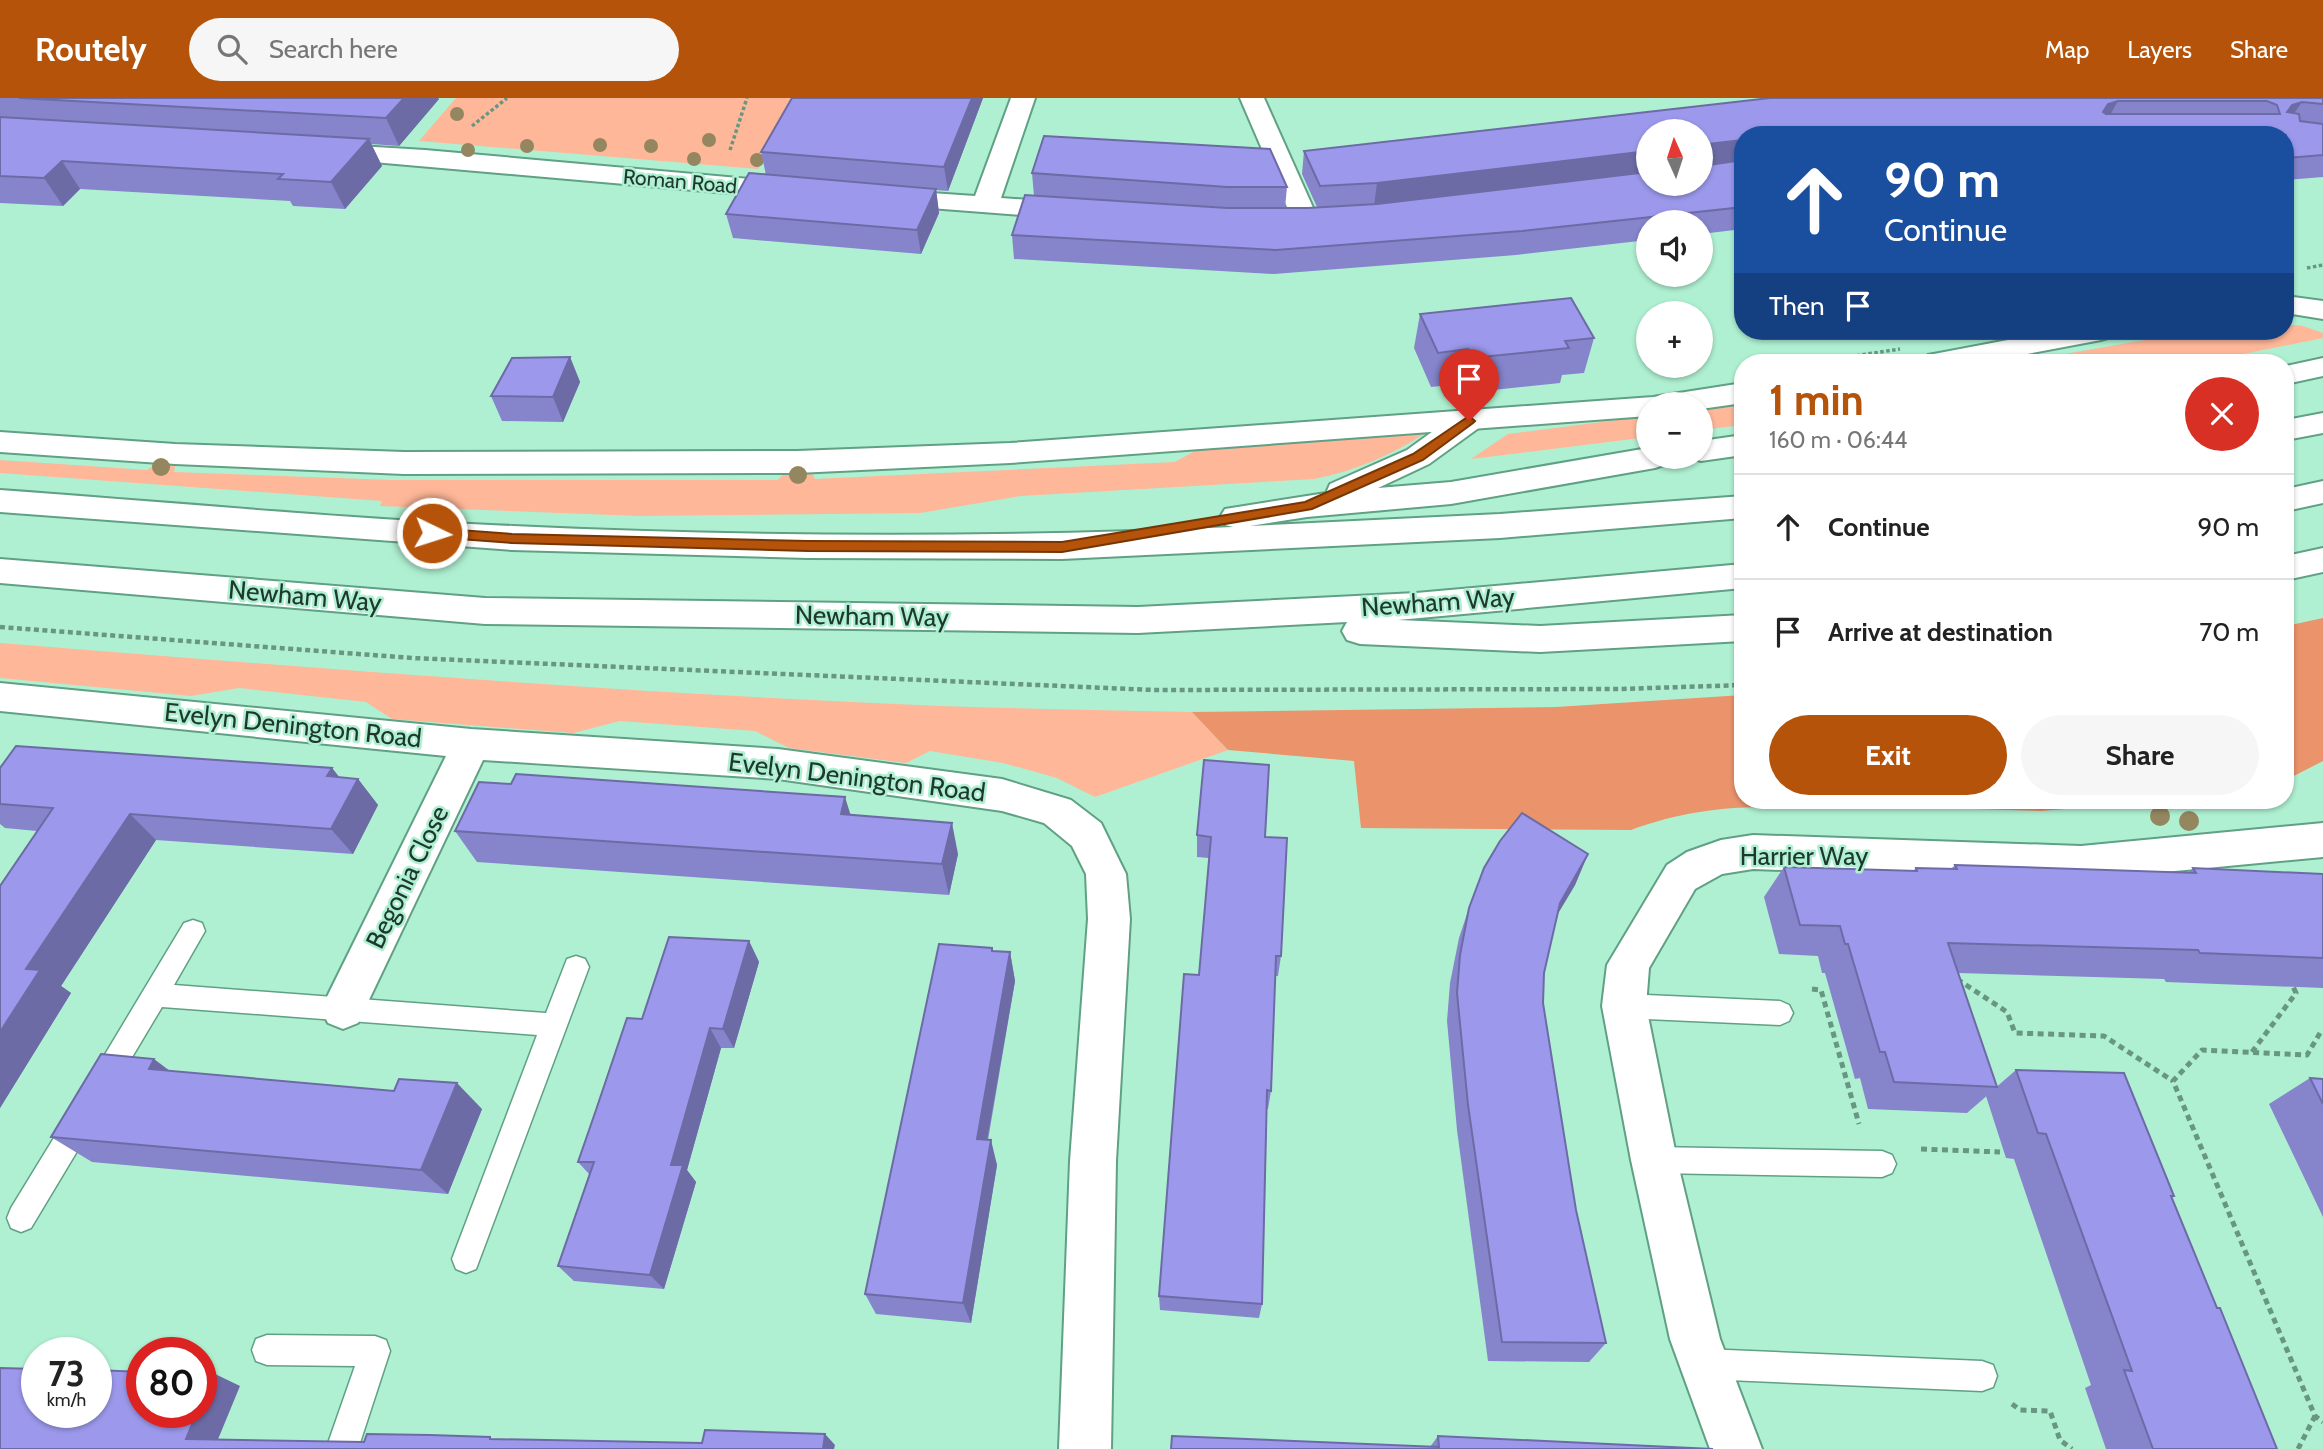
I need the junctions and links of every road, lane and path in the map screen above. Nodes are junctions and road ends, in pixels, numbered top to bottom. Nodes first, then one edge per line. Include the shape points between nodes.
1 (747, 98) edge
2 (1023, 98) edge
3 (1252, 98) edge
4 (302, 151) edge
5 (728, 156) dead end
6 (815, 192) edge
7 (867, 197) edge
8 (985, 206) junction
9 (1106, 213) edge
10 (1333, 220) edge
11 (2294, 306) edge
12 (2323, 310) edge
13 (2054, 340) edge
14 (1981, 354) edge
15 (2323, 367) edge
16 (2294, 373) edge
17 (1734, 394) edge
18 (1713, 397) edge
19 (1636, 407) edge
20 (1469, 421) junction
21 (2323, 423) edge
22 (2294, 428) edge
23 (0, 442) edge
24 (1734, 446) edge
25 (1713, 449) edge
26 (1636, 460) edge
27 (2323, 492) edge
28 (2294, 498) edge
29 (0, 501) edge
30 (1307, 506) junction
31 (1734, 508) edge
32 (1062, 547) junction
33 (2323, 560) edge
34 (2294, 566) edge
35 (0, 570) edge
36 (1734, 577) edge
37 (1138, 620) junction
38 (0, 627) edge
39 (1734, 628) edge
40 (1734, 685) edge
41 (0, 697) edge
42 (471, 744) junction
43 (2323, 841) edge
44 (193, 931) dead end
45 (576, 967) dead end
46 (2285, 969) edge
47 (1952, 976) edge
48 (155, 995) junction
49 (1624, 1006) junction
50 (343, 1009) junction
51 (1769, 1013) joint
52 (554, 1024) junction
53 (2320, 1033) dead end
54 (2252, 1052) junction
55 (2173, 1081) junction
56 (1862, 1134) dead end
57 (1920, 1149) dead end
58 (2000, 1152) dead end
59 (1654, 1160) junction
60 (1882, 1164) dead end
61 (21, 1218) dead end
62 (466, 1259) dead end
63 (267, 1350) dead end
64 (1704, 1364) junction
65 (1978, 1376) joint
66 (2315, 1416) junction
67 (2323, 1422) edge
68 (342, 1449) edge
69 (1085, 1449) edge
70 (1736, 1449) edge
71 (2072, 1449) edge
72 (2298, 1449) edge

1 - 5 path
2 - 8 main road
3 - 10 main road via 1292,221
4 - 6 main road, Roman Road
7 - 8 main road
8 - 9 main road
11 - 12 main road
13 - 14 main road
15 - 16 main road
17 - 18 main road
19 - 20 main road
20 - 23 main road via 1010,453 796,462 404,463
20 - 30 main road via 1418,457
21 - 22 main road
24 - 25 main road
26 - 30 main road via 1451,493
27 - 28 main road
29 - 32 main road via 512,538
30 - 32 main road
31 - 32 main road via 1500,526
33 - 34 main road
35 - 37 main road, Newham Way via 485,611
36 - 37 main road, Newham Way via 1416,606
37 - 39 main road via 1539,639
38 - 40 path, Newham Way via 412,658 1154,690
41 - 42 main road, Evelyn Denington Road
42 - 50 main road, Begonia Close
42 - 69 main road, Evelyn Denington Road via 778,764 991,793 1057,811 1087,835 1106,874 1108,919 1093,1161
43 - 49 main road, Harrier Way via 2081,863 1792,852 1721,857 1681,877 1628,965
44 - 48 lane
45 - 52 lane
46 - 54 path via 2296,993
47 - 55 path via 2007,1012 2015,1034 2104,1036
48 - 50 lane
48 - 61 lane
49 - 51 lane
49 - 59 main road, Harrier Way
50 - 52 lane
51 - 56 path via 1782,987 1821,990
52 - 62 lane
53 - 54 path via 2307,1055
54 - 55 path via 2202,1050
55 - 66 path
57 - 58 path
59 - 60 lane
59 - 64 main road, Harrier Way
63 - 68 lane via 375,1350
64 - 65 lane
64 - 70 main road, Harrier Way
65 - 71 path via 2020,1410 2050,1411 2060,1440
66 - 67 path
66 - 72 path

